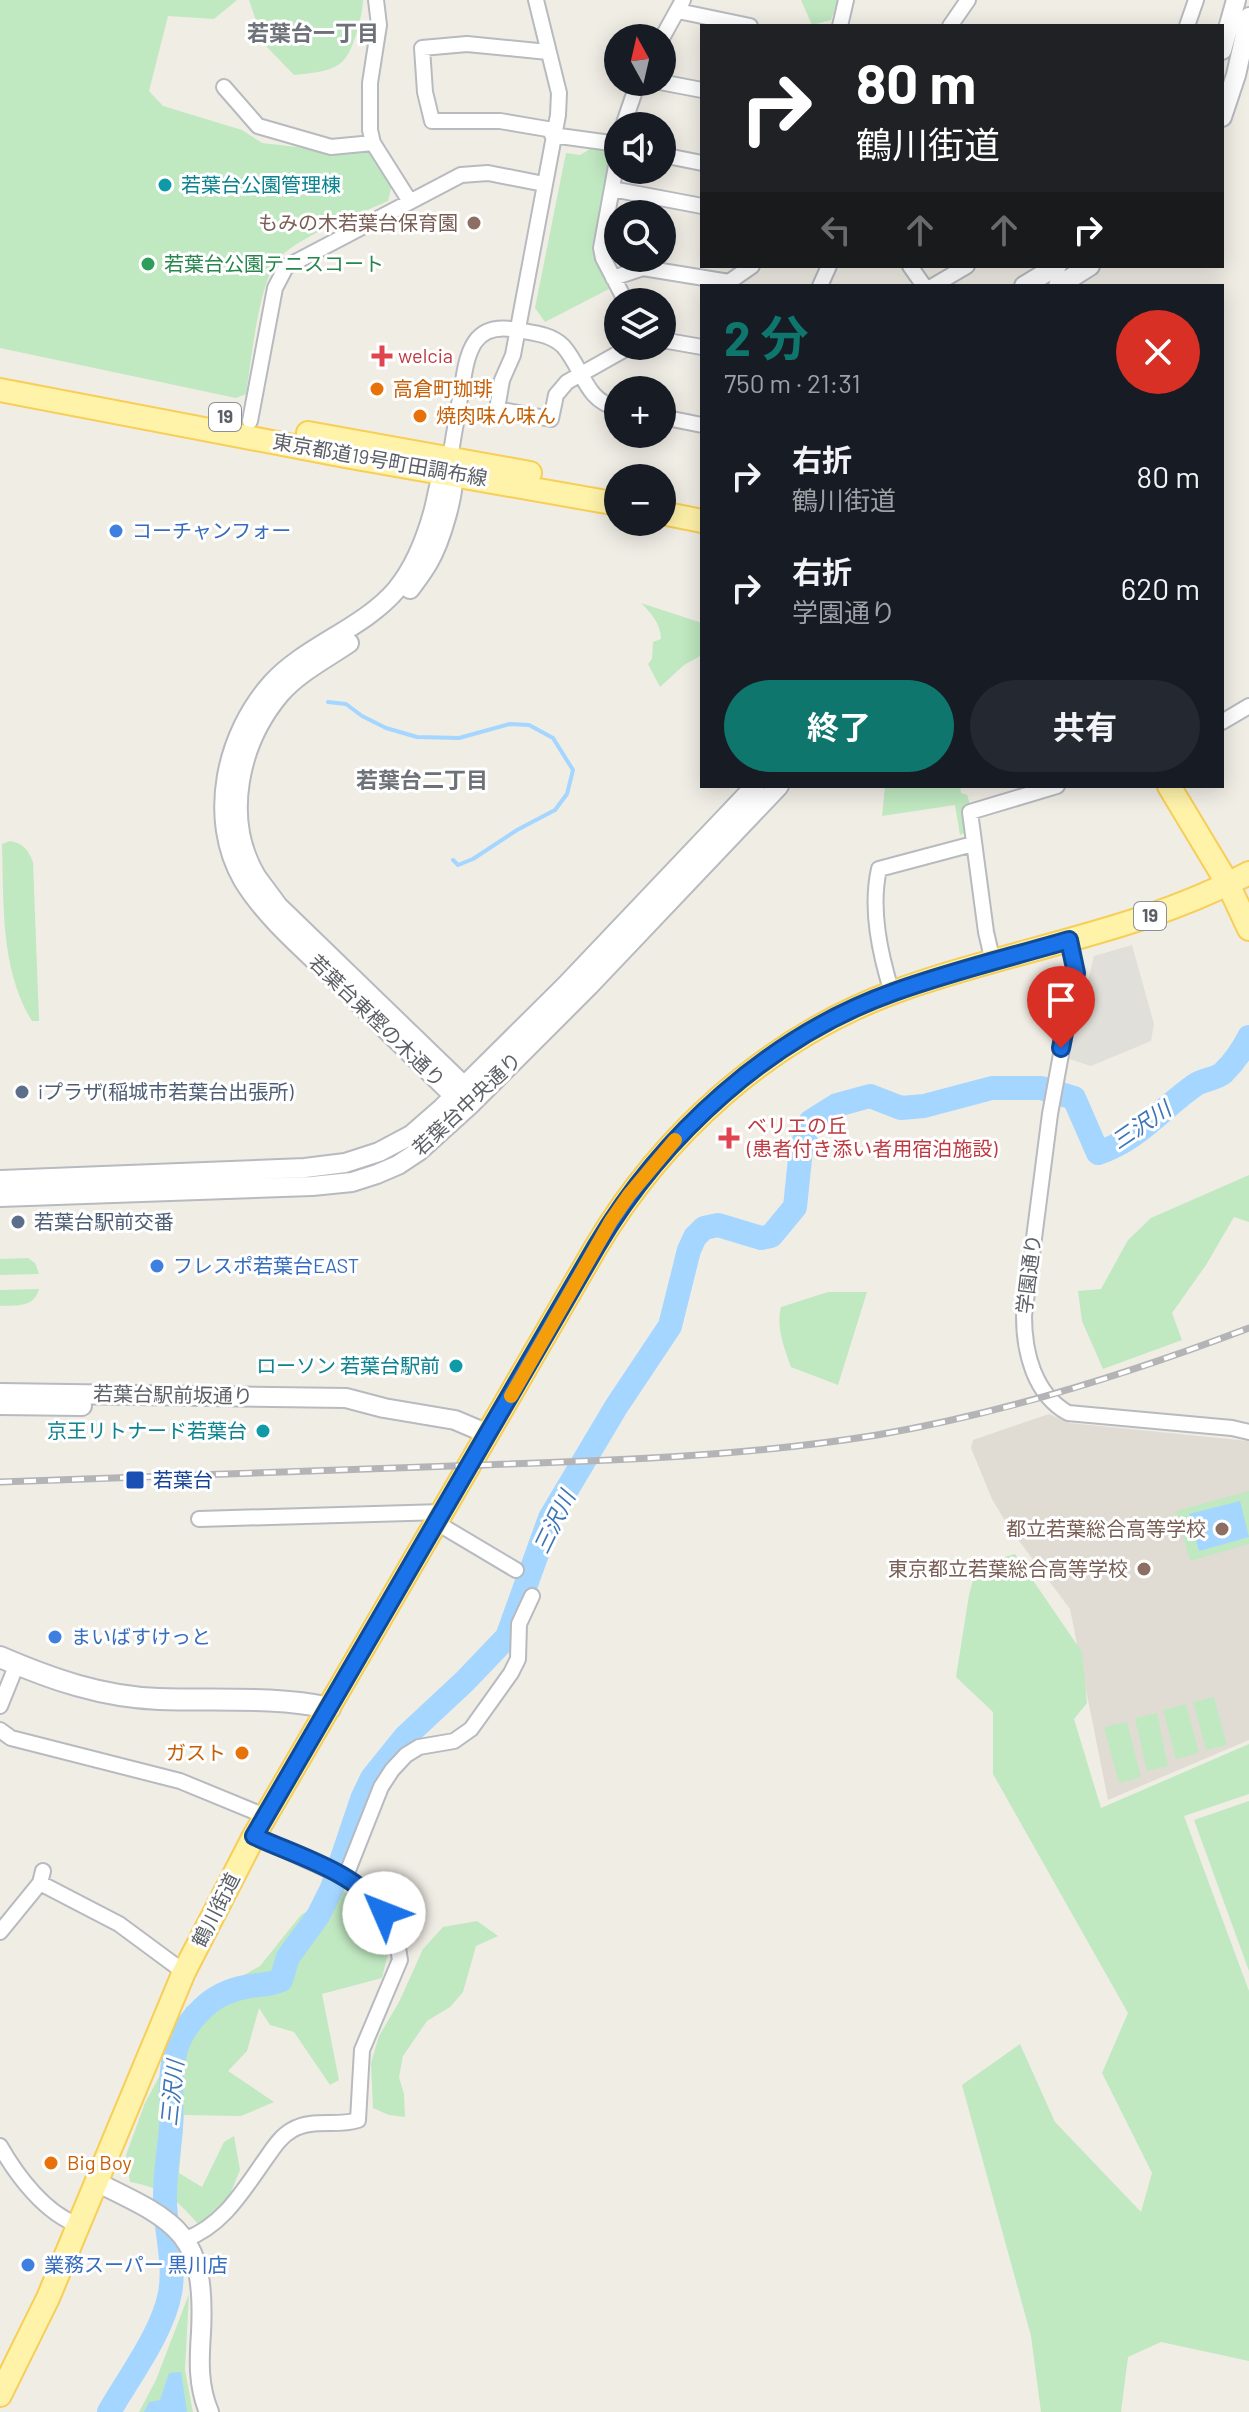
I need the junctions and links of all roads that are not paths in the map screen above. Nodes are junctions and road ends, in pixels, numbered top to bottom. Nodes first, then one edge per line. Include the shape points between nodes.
1 (376, 0) edge
2 (536, 0) edge
3 (846, 0) edge
4 (968, 0) edge
5 (1196, 0) edge
6 (1236, 0) edge
7 (681, 6) edge
8 (1249, 18) edge
9 (670, 24) edge
10 (743, 24) edge
11 (840, 24) edge
12 (951, 24) edge
13 (1188, 24) edge
14 (1224, 43) edge
15 (548, 52) junction
16 (676, 85) edge
17 (224, 87) dead end
18 (700, 90) edge
19 (1224, 111) edge
20 (553, 132) junction
21 (604, 141) edge
22 (373, 143) junction
23 (676, 158) edge
24 (700, 163) edge
25 (544, 184) junction
26 (613, 184) edge
27 (612, 189) junction
28 (409, 200) junction
29 (700, 206) edge
30 (749, 268) edge
31 (964, 268) edge
32 (1054, 268) edge
33 (1087, 268) edge
34 (613, 278) junction
35 (936, 284) edge
36 (1027, 284) edge
37 (1061, 284) edge
38 (618, 288) edge
39 (518, 330) junction
40 (676, 342) edge
41 (700, 347) edge
42 (606, 360) edge
43 (580, 374) junction
44 (0, 375) edge
45 (0, 390) edge
46 (604, 403) edge
47 (676, 420) edge
48 (250, 421) junction
49 (700, 425) edge
50 (449, 469) junction
51 (604, 487) edge
52 (676, 500) edge
53 (604, 501) edge
54 (700, 505) edge
55 (676, 516) edge
56 (700, 521) edge
57 (1249, 706) edge
58 (1224, 721) edge
59 (753, 788) edge
60 (777, 788) edge
61 (1043, 788) edge
62 (1170, 788) edge
63 (1022, 791) edge
64 (973, 844) junction
65 (1249, 873) edge
66 (1228, 884) junction
67 (1249, 929) edge
68 (1069, 940) junction
69 (993, 962) junction
70 (892, 993) junction
71 (458, 1091) junction
72 (472, 1103) junction
73 (0, 1180) edge
74 (0, 1197) edge
75 (0, 1393) edge
76 (0, 1405) edge
77 (384, 1408) junction
78 (1249, 1432) edge
79 (488, 1434) junction
80 (440, 1518) junction
81 (199, 1519) dead end
82 (516, 1570) dead end
83 (532, 1596) dead end
84 (9, 1660) edge
85 (0, 1706) edge
86 (330, 1708) junction
87 (0, 1730) edge
88 (259, 1826) junction
89 (344, 1877) junction
90 (0, 1932) edge
91 (184, 1972) junction
92 (0, 2146) edge
93 (96, 2182) junction
94 (78, 2225) junction
95 (185, 2237) junction
96 (0, 2395) edge
97 (209, 2412) edge

1 - 22 street
2 - 15 street
3 - 11 street
4 - 12 street
5 - 13 street
6 - 14 street
7 - 9 street
7 - 10 street
8 - 19 street
15 - 20 street via 559,93
15 - 20 street via 467,44 422,48 432,121 500,121
16 - 18 street
17 - 22 street via 258,126 331,147
20 - 21 street
20 - 25 street
22 - 28 street
23 - 24 street
25 - 28 street via 473,173
25 - 39 street
26 - 27 street
27 - 29 street
27 - 34 street via 601,248
28 - 48 street via 286,267 275,288
30 - 34 street via 729,282 643,268
31 - 35 street
32 - 36 street
33 - 37 street
34 - 38 street
39 - 43 street via 552,337
39 - 43 street via 497,409 551,419 556,395
39 - 50 street via 491,329 468,351
40 - 41 street
42 - 43 street
43 - 46 street via 590,393
44 - 48 main road, 東京都道19号町田調布線 / 19
45 - 50 main road, 東京都道19号町田調布線 / 19
47 - 49 street
48 - 50 main road, 東京都道19号町田調布線 / 19
50 - 51 main road, 東京都道19号町田調布線 / 19
50 - 53 main road, 東京都道19号町田調布線 / 19
50 - 71 street, 若葉台東樫の木通り via 416,558 397,588 369,615 297,662 243,722 229,761 225,801 229,842 242,878 268,914
52 - 54 main road
55 - 56 main road
57 - 58 street
59 - 71 street, 若葉台中央通り
60 - 72 street, 若葉台中央通り
61 - 63 street
62 - 66 main road
63 - 64 street via 970,812
64 - 69 street
64 - 70 street via 879,869 874,892
65 - 66 main road, 鶴川街道 / 19
66 - 67 main road
66 - 68 main road, 鶴川街道 / 19 via 1164,911
68 - 69 main road, 鶴川街道 / 19
68 - 78 street, 学園通り via 1076,973 1056,1074 1024,1316 1029,1359 1042,1390 1068,1413
69 - 70 main road, 鶴川街道 / 19
70 - 79 main road, 鶴川街道 / 19 via 846,1013 766,1061 672,1143 611,1221
71 - 72 street, 若葉台東樫の木通り
71 - 73 street, 若葉台中央通り via 411,1135 345,1163
72 - 74 street, 若葉台中央通り via 398,1165 352,1182
75 - 77 street, 若葉台駅前坂通り via 346,1398
76 - 77 street, 若葉台駅前坂通り
77 - 79 street via 455,1420
79 - 80 main road, 鶴川街道 / 19
80 - 81 street
80 - 82 street
80 - 86 main road, 鶴川街道 / 19
83 - 89 street via 519,1624 518,1659 511,1673 471,1729 454,1741 419,1747 392,1770
84 - 85 street
84 - 86 main road via 59,1681 114,1695 285,1700
86 - 88 main road, 鶴川街道 / 19
87 - 88 street via 11,1738 180,1781
88 - 89 street
88 - 91 main road, 鶴川街道 / 19
89 - 95 street via 374,1897 395,1929 400,1960 362,2050 358,2120 293,2129 278,2141 220,2219 206,2231
90 - 91 street via 41,1877 119,1924
91 - 93 main road, 鶴川街道 / 19
92 - 94 street via 14,2170 61,2219
93 - 94 main road, 鶴川街道 / 19
93 - 95 street via 152,2209
94 - 96 main road, 鶴川街道 / 19
95 - 97 street via 201,2280 199,2370

